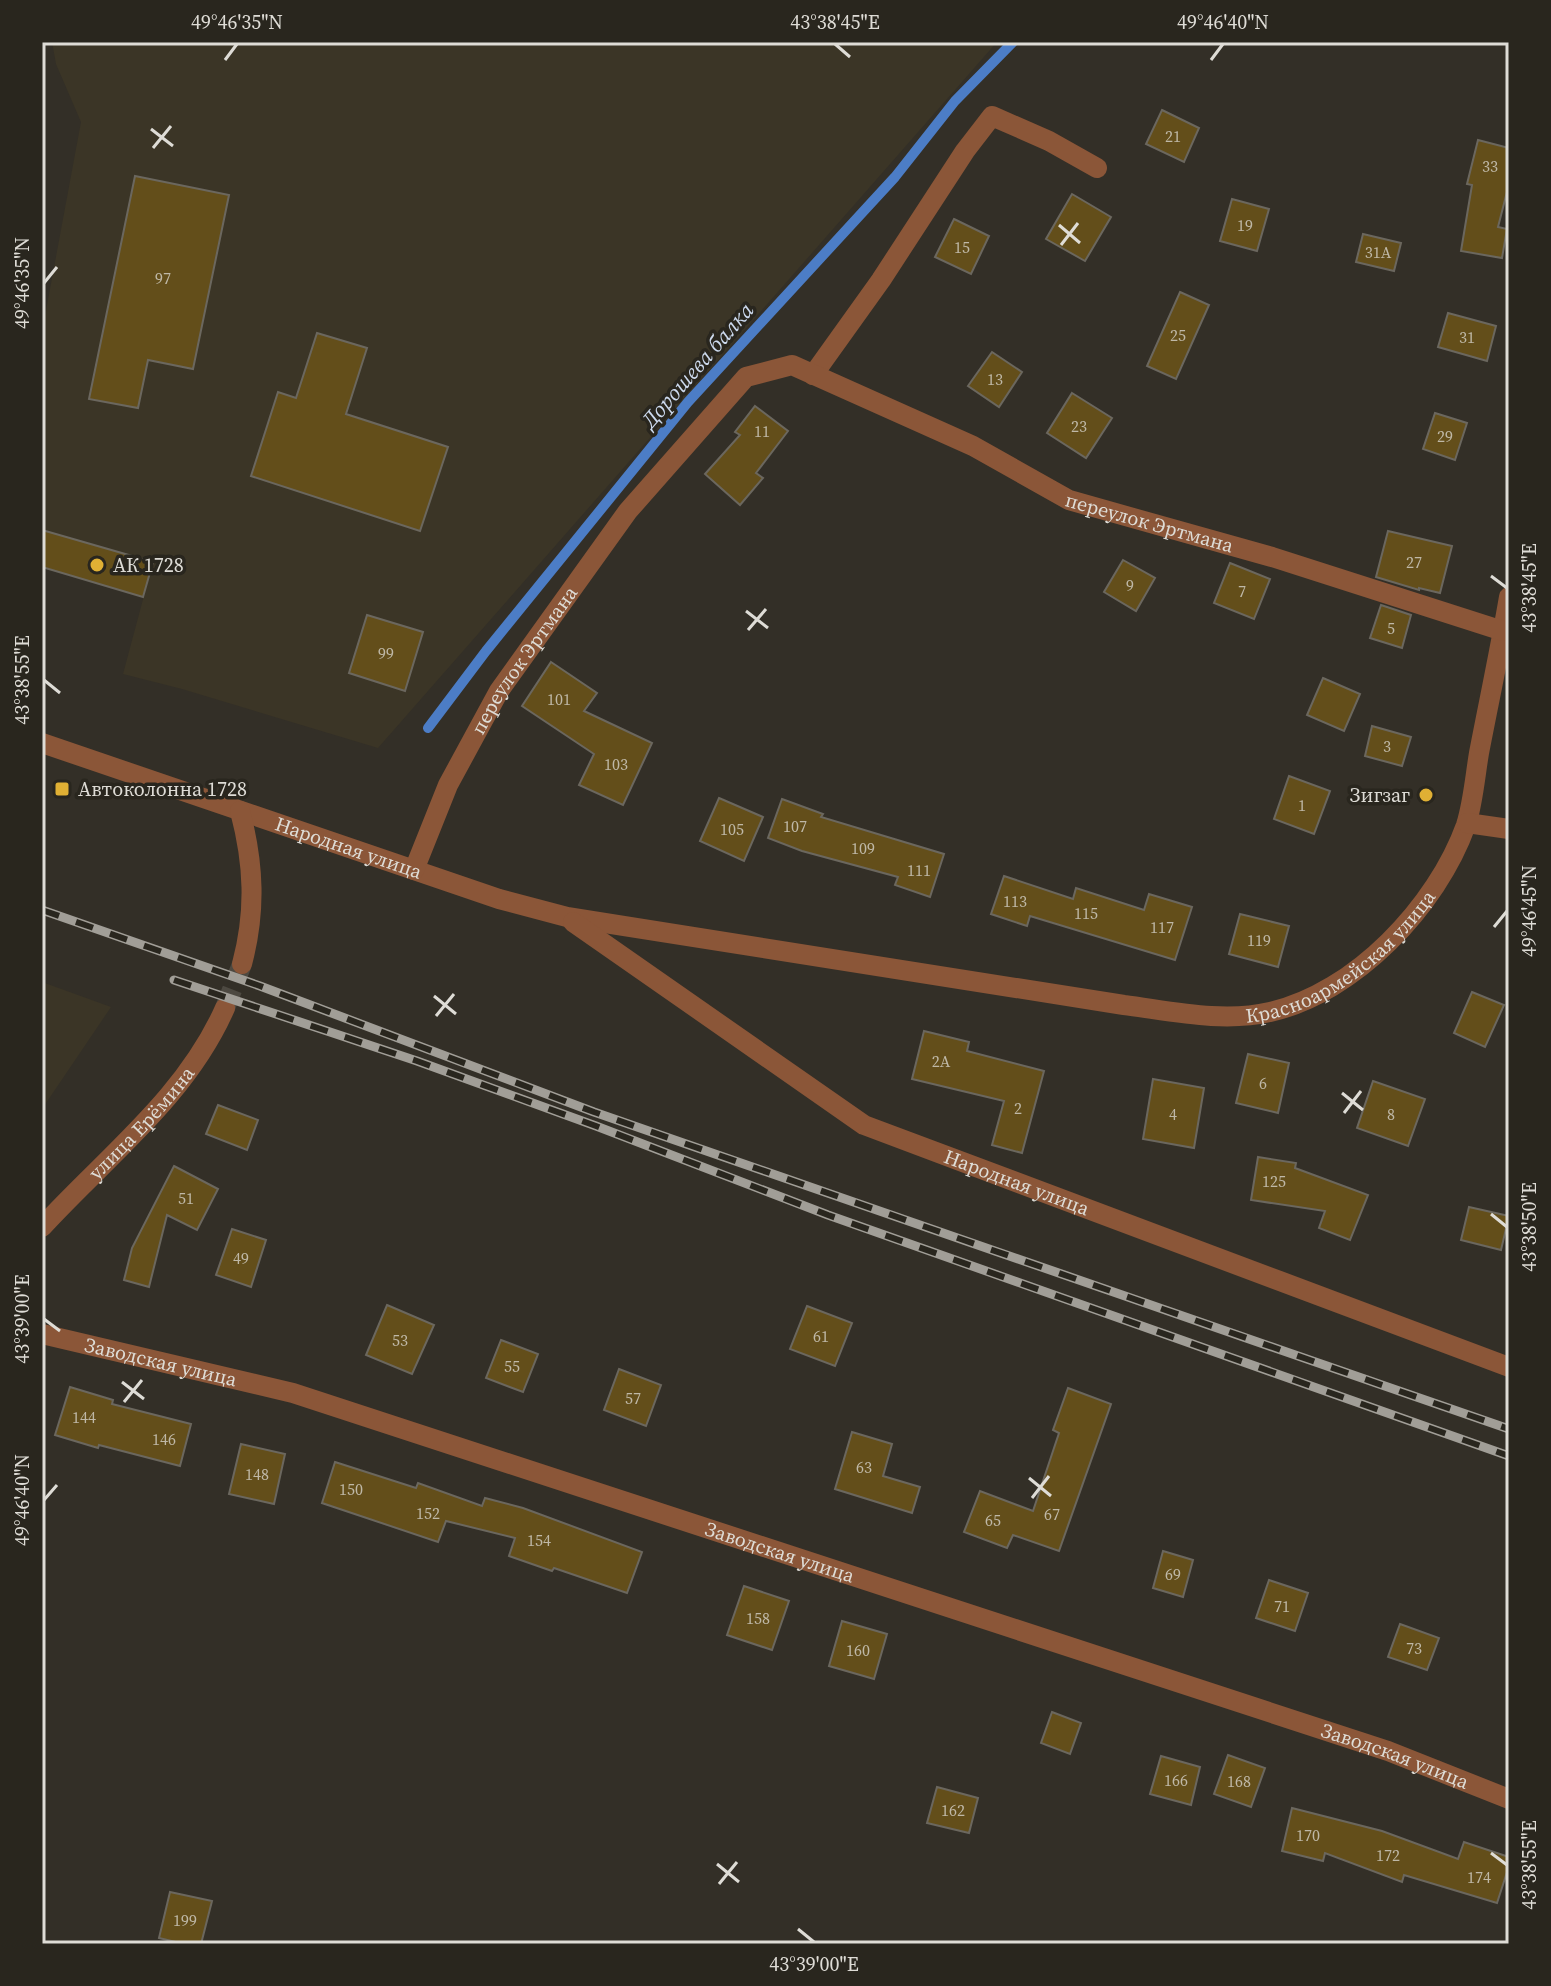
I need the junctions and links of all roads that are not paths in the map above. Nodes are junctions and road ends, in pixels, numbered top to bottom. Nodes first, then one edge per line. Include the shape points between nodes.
1 (1097, 168) dead end
2 (813, 375) junction
3 (1509, 597) edge
4 (1503, 631) junction
5 (42, 743) edge
6 (240, 811) junction
7 (1467, 823) junction
8 (1509, 829) edge
9 (414, 870) junction
10 (567, 917) junction
11 (242, 964) tunnel mouth
12 (1124, 1005) joint
13 (225, 1008) tunnel mouth
14 (42, 1227) edge
15 (42, 1334) edge
16 (1509, 1367) edge
17 (1509, 1799) edge

1 - 2 street via 992,116
2 - 4 street, переулок Эртмана via 973,446 1069,500 1272,557
2 - 9 street, переулок Эртмана via 792,365 746,377 628,511 499,691 448,785
3 - 4 street
4 - 7 street
5 - 6 street, Народная улица
6 - 9 street, Народная улица
6 - 11 street via 253,879
7 - 8 street
7 - 12 street, Красноармейская улица via 1423,903 1374,956 1320,995 1269,1013 1215,1016
9 - 10 street, Народная улица
10 - 12 street, Народная улица
10 - 16 street, Народная улица via 864,1125
13 - 14 street, улица Ерёмина via 192,1068
15 - 17 street, Заводская улица via 308,1398 1388,1751

